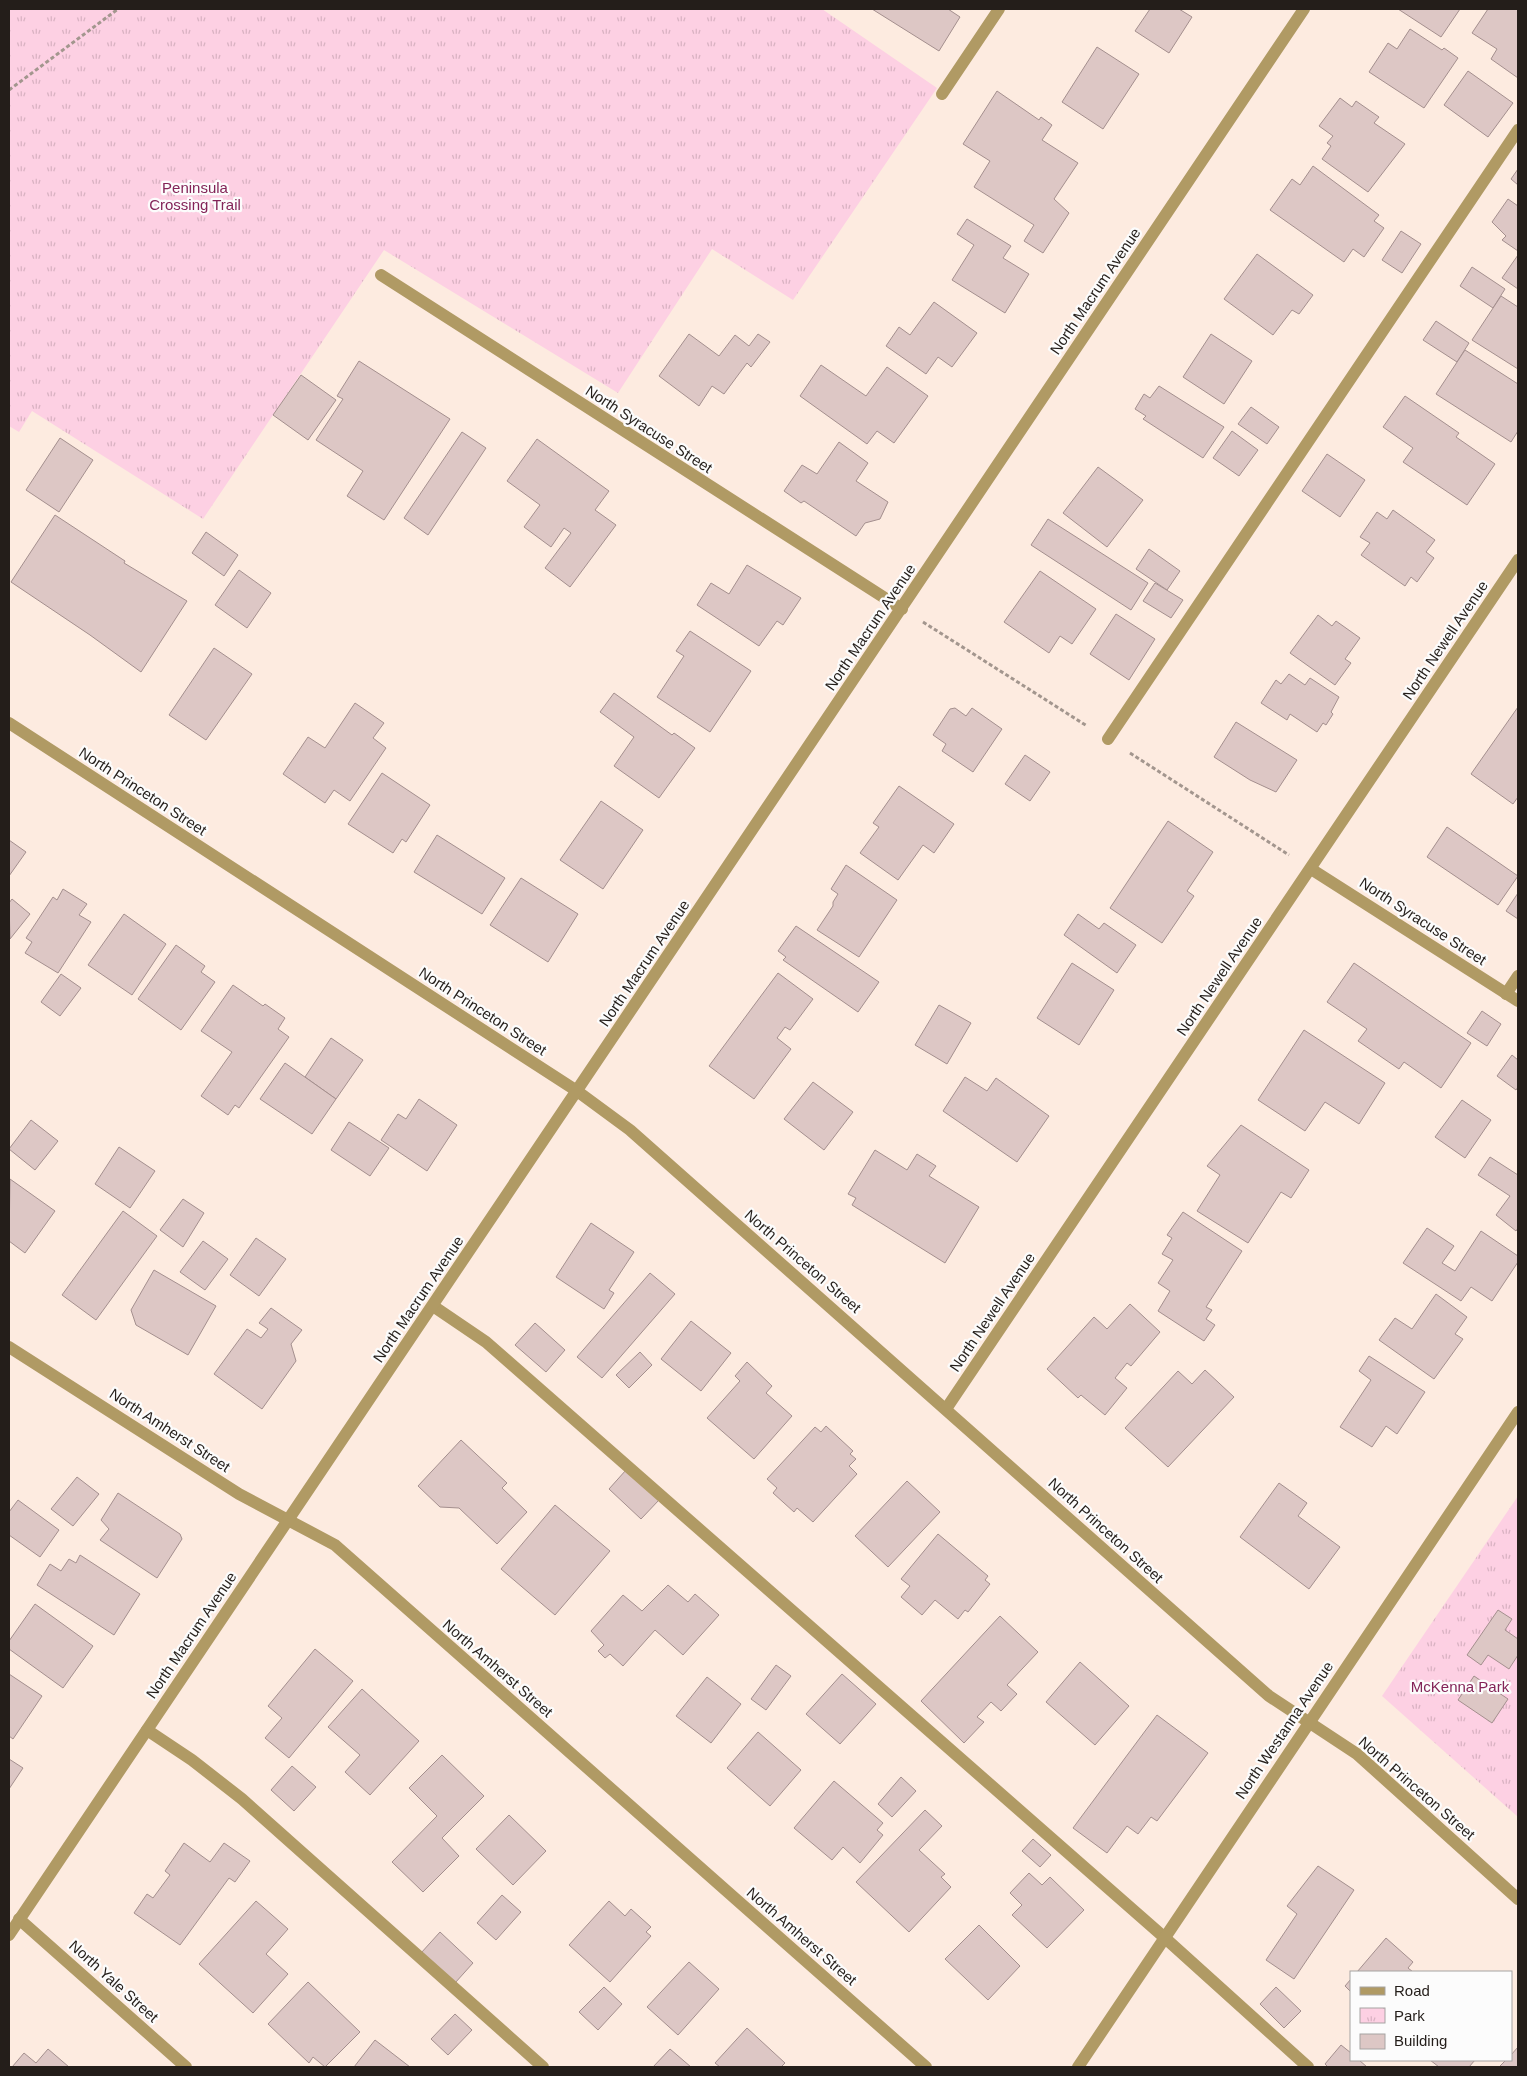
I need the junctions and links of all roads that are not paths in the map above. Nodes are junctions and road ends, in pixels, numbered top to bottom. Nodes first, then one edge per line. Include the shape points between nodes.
1 (999, 9) edge
2 (1304, 9) edge
3 (942, 94) dead end
4 (1518, 130) edge
5 (380, 275) dead end
6 (1518, 560) edge
7 (902, 608) junction
8 (9, 723) edge
9 (1108, 739) dead end
10 (1311, 869) junction
11 (1518, 976) edge
12 (1506, 994) junction
13 (1518, 1001) edge
14 (577, 1091) junction
15 (433, 1306) junction
16 (9, 1347) edge
17 (946, 1410) junction
18 (1518, 1412) edge
19 (289, 1520) junction
20 (1309, 1723) junction
21 (146, 1730) junction
22 (1518, 1898) edge
23 (20, 1919) junction
24 (9, 1935) edge
25 (1165, 1938) junction
26 (186, 2067) edge
27 (543, 2067) edge
28 (926, 2067) edge
29 (1078, 2067) edge
30 (1308, 2067) edge

1 - 3 street
2 - 7 street, North Macrum Avenue
4 - 9 street
5 - 7 street, North Syracuse Street
6 - 10 street, North Newell Avenue
7 - 14 street, North Macrum Avenue
8 - 14 street, North Princeton Street
10 - 12 street, North Syracuse Street
10 - 17 street, North Newell Avenue
11 - 12 street
12 - 13 street, North Syracuse Street
14 - 15 street, North Macrum Avenue
14 - 17 street, North Princeton Street via 630,1130
15 - 19 street, North Macrum Avenue
15 - 25 street via 486,1342
16 - 19 street, North Amherst Street via 239,1494
17 - 20 street, North Princeton Street via 1269,1696
18 - 20 street, North Westanna Avenue
19 - 21 street, North Macrum Avenue
19 - 28 street, North Amherst Street via 335,1545
20 - 22 street, North Princeton Street via 1357,1754
20 - 25 street, North Westanna Avenue
21 - 23 street, North Macrum Avenue
21 - 27 street via 242,1799
23 - 24 street, North Macrum Avenue
23 - 26 street, North Yale Street
25 - 29 street, North Westanna Avenue
25 - 30 street

